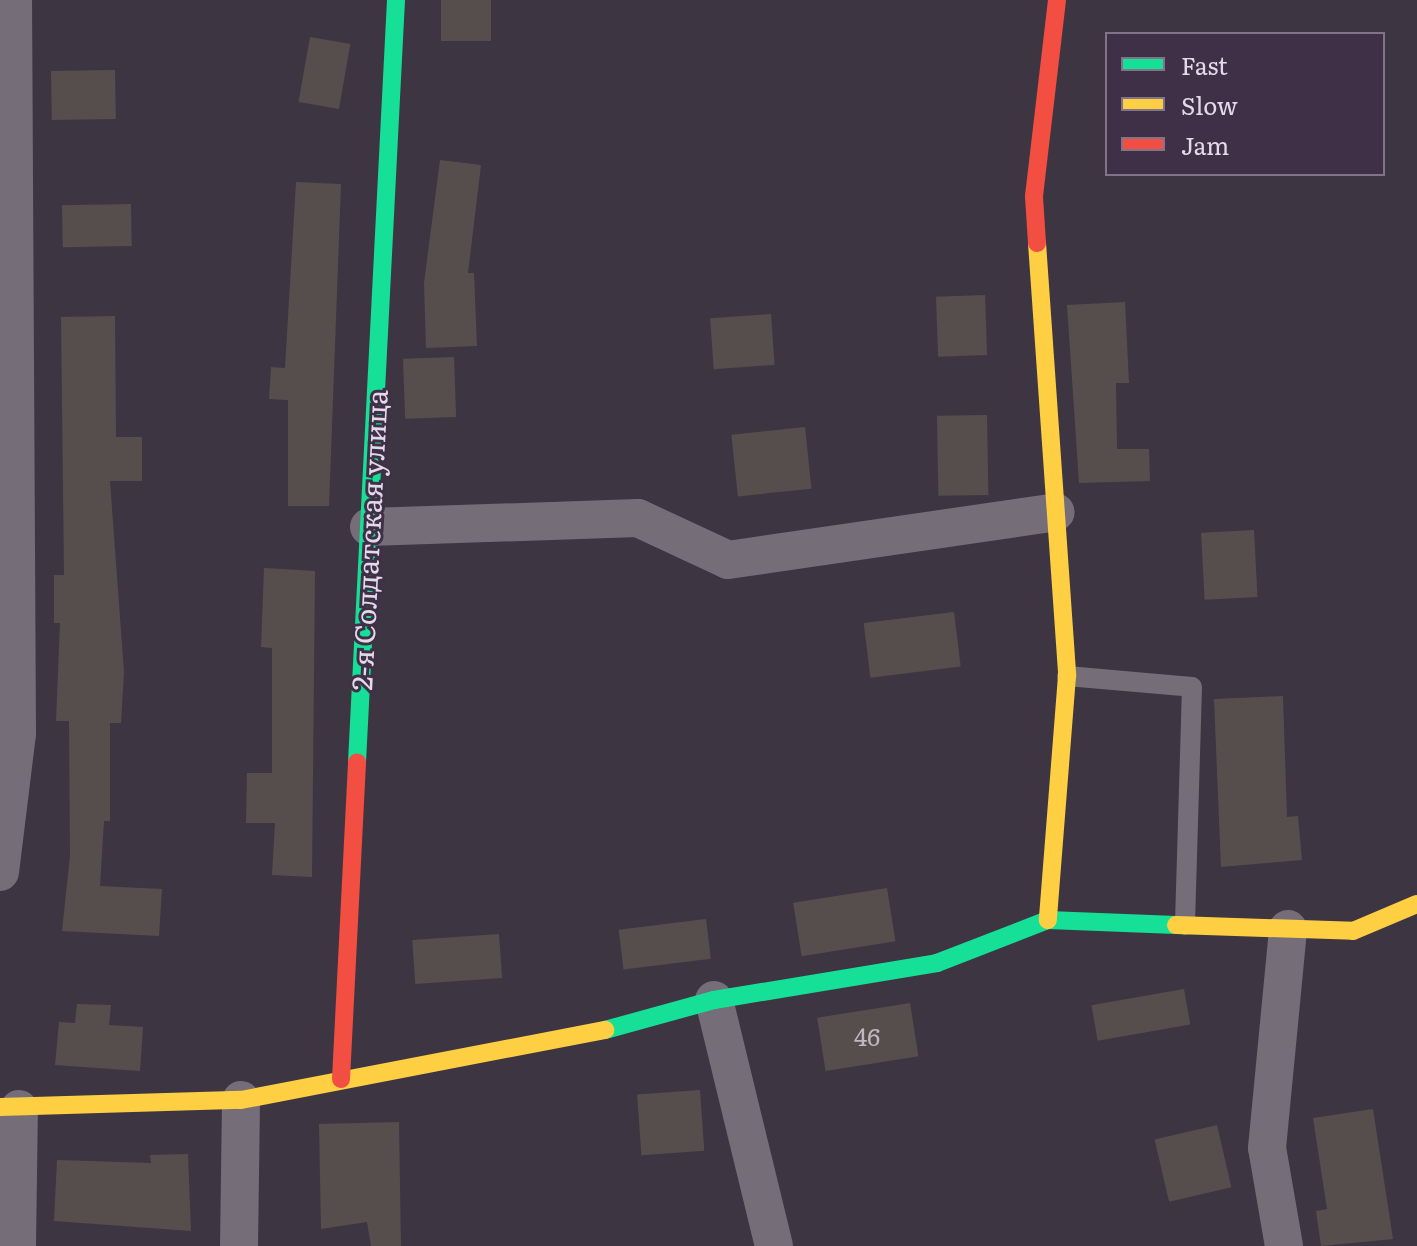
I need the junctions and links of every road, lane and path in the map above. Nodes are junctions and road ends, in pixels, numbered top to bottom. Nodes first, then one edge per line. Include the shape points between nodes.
1 (13, 0) edge
2 (396, 0) edge
3 (1057, 0) edge
4 (1056, 512) junction
5 (369, 527) junction
6 (1067, 676) junction
7 (0, 872) edge
8 (1417, 904) edge
9 (1048, 920) junction
10 (1185, 925) junction
11 (1288, 929) junction
12 (714, 1000) junction
13 (341, 1079) junction
14 (241, 1100) junction
15 (10, 1108) edge
16 (17, 1246) edge
17 (239, 1246) edge
18 (774, 1246) edge
19 (1284, 1246) edge

1 - 7 street via 17,734
2 - 5 street, 2-я Солдатская улица
3 - 4 street via 1034,196
4 - 5 street via 728,560 638,518
4 - 6 street
5 - 13 street, 2-я Солдатская улица
6 - 9 street
6 - 10 lane via 1192,687
8 - 11 street via 1353,931
9 - 10 street
9 - 12 street via 937,963
10 - 11 street
11 - 19 street via 1267,1148
12 - 13 street via 603,1031
12 - 18 street
13 - 14 street
14 - 15 street
14 - 17 street
15 - 16 street

